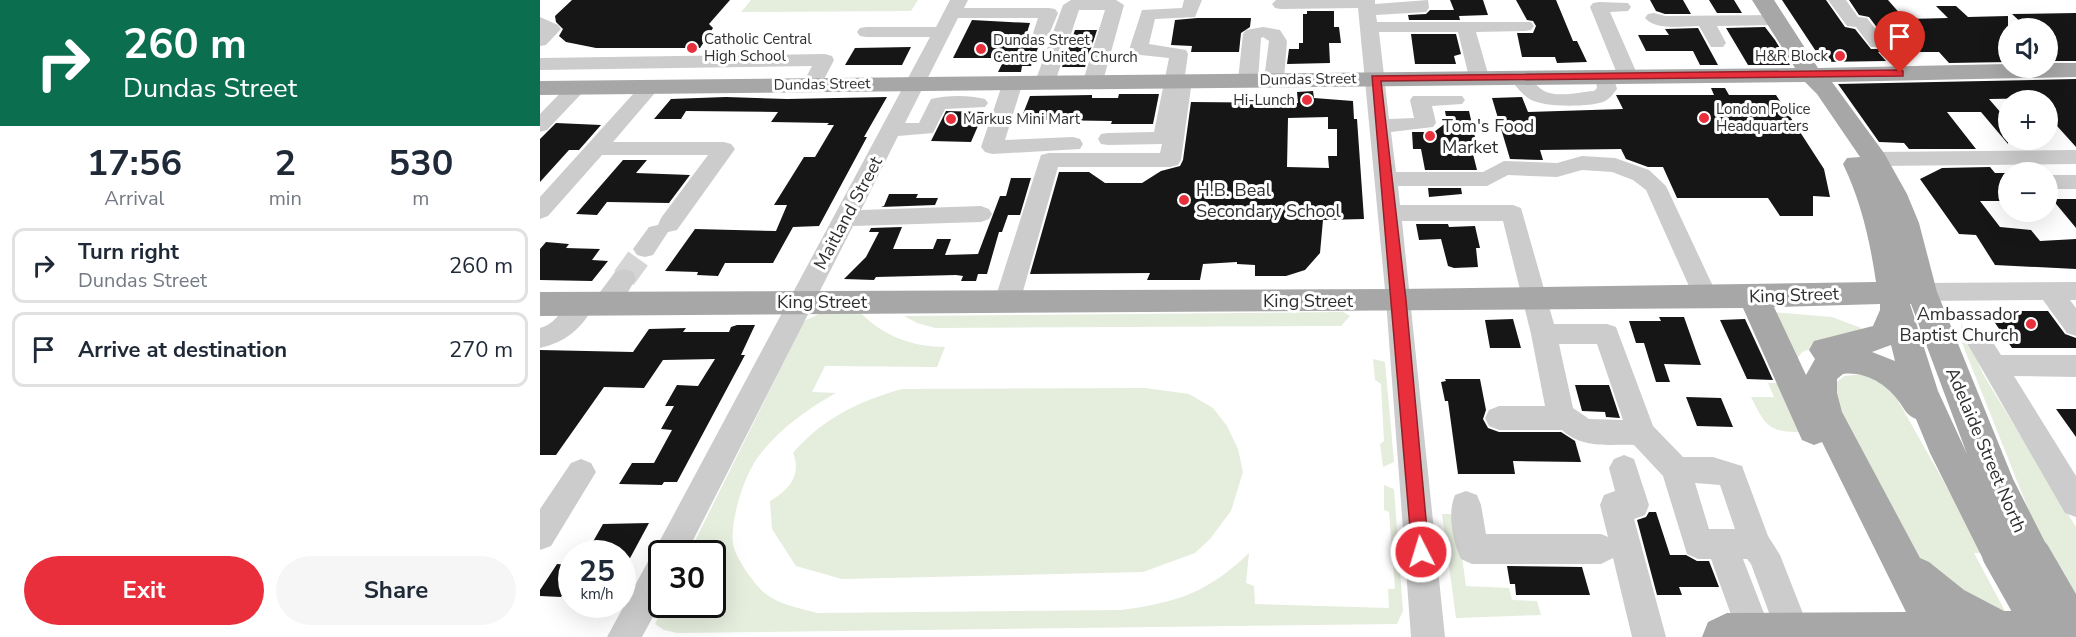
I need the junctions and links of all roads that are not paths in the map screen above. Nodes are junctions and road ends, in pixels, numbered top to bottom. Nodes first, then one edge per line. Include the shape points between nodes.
1 (1192, 0) edge
2 (1419, 0) edge
3 (1763, 0) edge
4 (1837, 0) edge
5 (1280, 2) edge
6 (1622, 7) dead end
7 (1367, 10) edge
8 (952, 15) edge
9 (1654, 18) dead end
10 (1776, 20) junction
11 (1705, 21) junction
12 (540, 22) edge
13 (1525, 26) dead end
14 (1466, 27) junction
15 (1590, 29) dead end
16 (866, 32) dead end
17 (1263, 32) junction
18 (1042, 33) dead end
19 (540, 41) edge
20 (1717, 43) dead end
21 (1877, 43) dead end
22 (540, 64) edge
23 (2076, 70) edge
24 (1811, 75) junction
25 (1615, 76) junction
26 (1479, 77) junction
27 (1376, 78) junction
28 (1274, 79) junction
29 (1177, 80) junction
30 (1248, 80) junction
31 (1093, 81) junction
32 (1013, 82) junction
33 (1045, 82) junction
34 (916, 83) junction
35 (812, 85) junction
36 (577, 87) junction
37 (650, 87) junction
38 (540, 88) edge
39 (1417, 89) junction
40 (1455, 100) dead end
41 (978, 103) dead end
42 (898, 119) junction
43 (540, 126) edge
44 (1381, 126) junction
45 (595, 148) junction
46 (2076, 157) edge
47 (1875, 159) junction
48 (2031, 162) edge
49 (1998, 165) edge
50 (1386, 179) junction
51 (2058, 182) edge
52 (2076, 182) edge
53 (542, 208) edge
54 (1388, 213) junction
55 (981, 214) dead end
56 (846, 218) junction
57 (657, 235) tunnel mouth
58 (624, 278) tunnel mouth
59 (2050, 291) junction
60 (2076, 291) edge
61 (1706, 297) junction
62 (1754, 297) junction
63 (1904, 298) junction
64 (1533, 299) junction
65 (1399, 300) junction
66 (802, 302) junction
67 (1007, 302) junction
68 (594, 303) junction
69 (540, 304) edge
70 (2076, 326) edge
71 (1544, 333) junction
72 (540, 338) edge
73 (2076, 366) edge
74 (1796, 389) junction
75 (1499, 418) dead end
76 (1561, 418) junction
77 (1641, 433) junction
78 (1948, 453) junction
79 (1624, 468) dead end
80 (1676, 470) junction
81 (581, 472) dead end
82 (2068, 475) edge
83 (2076, 503) edge
84 (1466, 505) dead end
85 (540, 536) edge
86 (676, 540) edge
87 (1722, 544) junction
88 (1755, 544) junction
89 (1601, 549) dead end
90 (2017, 555) junction
91 (1903, 564) junction
92 (648, 593) edge
93 (2001, 631) junction
94 (2076, 631) edge
95 (1794, 634) junction
96 (1928, 635) edge
97 (1739, 636) edge
98 (624, 637) edge
99 (1428, 637) edge
100 (1649, 637) edge
101 (2048, 637) edge

1 - 29 street via 1189,13 1148,14 1138,50 1179,54
2 - 7 street via 1420,8
3 - 10 main road, Adelaide Street North
4 - 21 street via 1852,22 1861,22
5 - 7 street
5 - 17 street via 1267,7
6 - 25 street via 1599,7
7 - 14 street
7 - 27 street
8 - 16 street
8 - 18 street via 1049,13
8 - 34 street, Maitland Street
9 - 11 street
10 - 11 street
10 - 24 main road, Adelaide Street North
11 - 20 street
12 - 19 street via 552,29
13 - 14 street
14 - 26 street
15 - 25 street
17 - 28 street via 1274,34 1278,42
17 - 30 street via 1252,34
22 - 35 street via 825,60
23 - 24 main road, Dundas Street
24 - 25 main road, Dundas Street
24 - 47 main road, Adelaide Street North via 1826,89
24 - 63 main road, Adelaide Street North via 1809,88 1868,187 1887,257
25 - 26 main road, Dundas Street
26 - 39 main road, Dundas Street
27 - 28 main road, Dundas Street
27 - 39 main road, Dundas Street
27 - 44 street
28 - 30 main road, Dundas Street
29 - 30 main road, Dundas Street
29 - 31 main road, Dundas Street
29 - 32 street via 1163,138 992,147
29 - 67 street via 1170,160 1049,160
31 - 33 main road, Dundas Street
31 - 33 street via 1115,5 1072,5
32 - 33 main road, Dundas Street
32 - 34 main road, Dundas Street
34 - 35 main road, Dundas Street
34 - 42 street, Maitland Street
35 - 37 main road, Dundas Street
36 - 37 main road, Dundas Street
36 - 38 main road, Dundas Street
36 - 43 street
37 - 45 street
39 - 40 street
39 - 44 street via 1426,123
41 - 42 street via 938,103 926,129
42 - 56 street, Maitland Street
44 - 50 street
45 - 53 street
45 - 57 street via 724,148
46 - 48 street
47 - 49 street
47 - 63 main road, Adelaide Street North via 1905,223
50 - 54 street
50 - 61 street via 1487,179 1504,168 1557,170 1582,163 1615,165 1641,175 1655,186
51 - 52 street
54 - 64 street via 1513,213
54 - 65 street
55 - 56 street
56 - 66 street, Maitland Street
58 - 68 street
59 - 60 street, King Street
59 - 63 street, King Street
59 - 70 street
61 - 62 main road, King Street
61 - 64 main road, King Street
62 - 63 main road, King Street
62 - 74 main road
63 - 74 main road via 1885,334 1831,348 1810,358 1801,369
63 - 78 main road, Adelaide Street North via 1921,391
63 - 90 main road, Adelaide Street North via 1997,483
64 - 65 main road, King Street
64 - 71 street
65 - 67 main road, King Street
65 - 99 street
66 - 67 main road, King Street
66 - 68 main road, King Street
66 - 86 street, Maitland Street
68 - 69 main road, King Street
68 - 72 street via 565,329
71 - 76 street
71 - 77 street via 1607,334
73 - 82 street via 1987,354
74 - 96 main road via 1818,437
75 - 76 street
76 - 77 street via 1568,418 1583,430
77 - 80 street
78 - 90 main road, Adelaide Street North
78 - 91 main road via 1908,387 1895,375 1858,362 1829,365 1821,372 1819,398 1825,413
79 - 100 street via 1634,505 1615,505
80 - 87 street via 1698,544
80 - 88 street via 1713,470 1732,476
81 - 85 street
82 - 83 street
84 - 89 street via 1472,549
87 - 88 street
87 - 97 street
88 - 95 street via 1764,555
90 - 94 main road, Adelaide Street North, bridge
90 - 101 main road, Adelaide Street North, bridge
91 - 93 main road via 1950,604
91 - 96 main road
92 - 98 street
93 - 94 main road
93 - 96 main road
95 - 96 main road
95 - 97 main road

